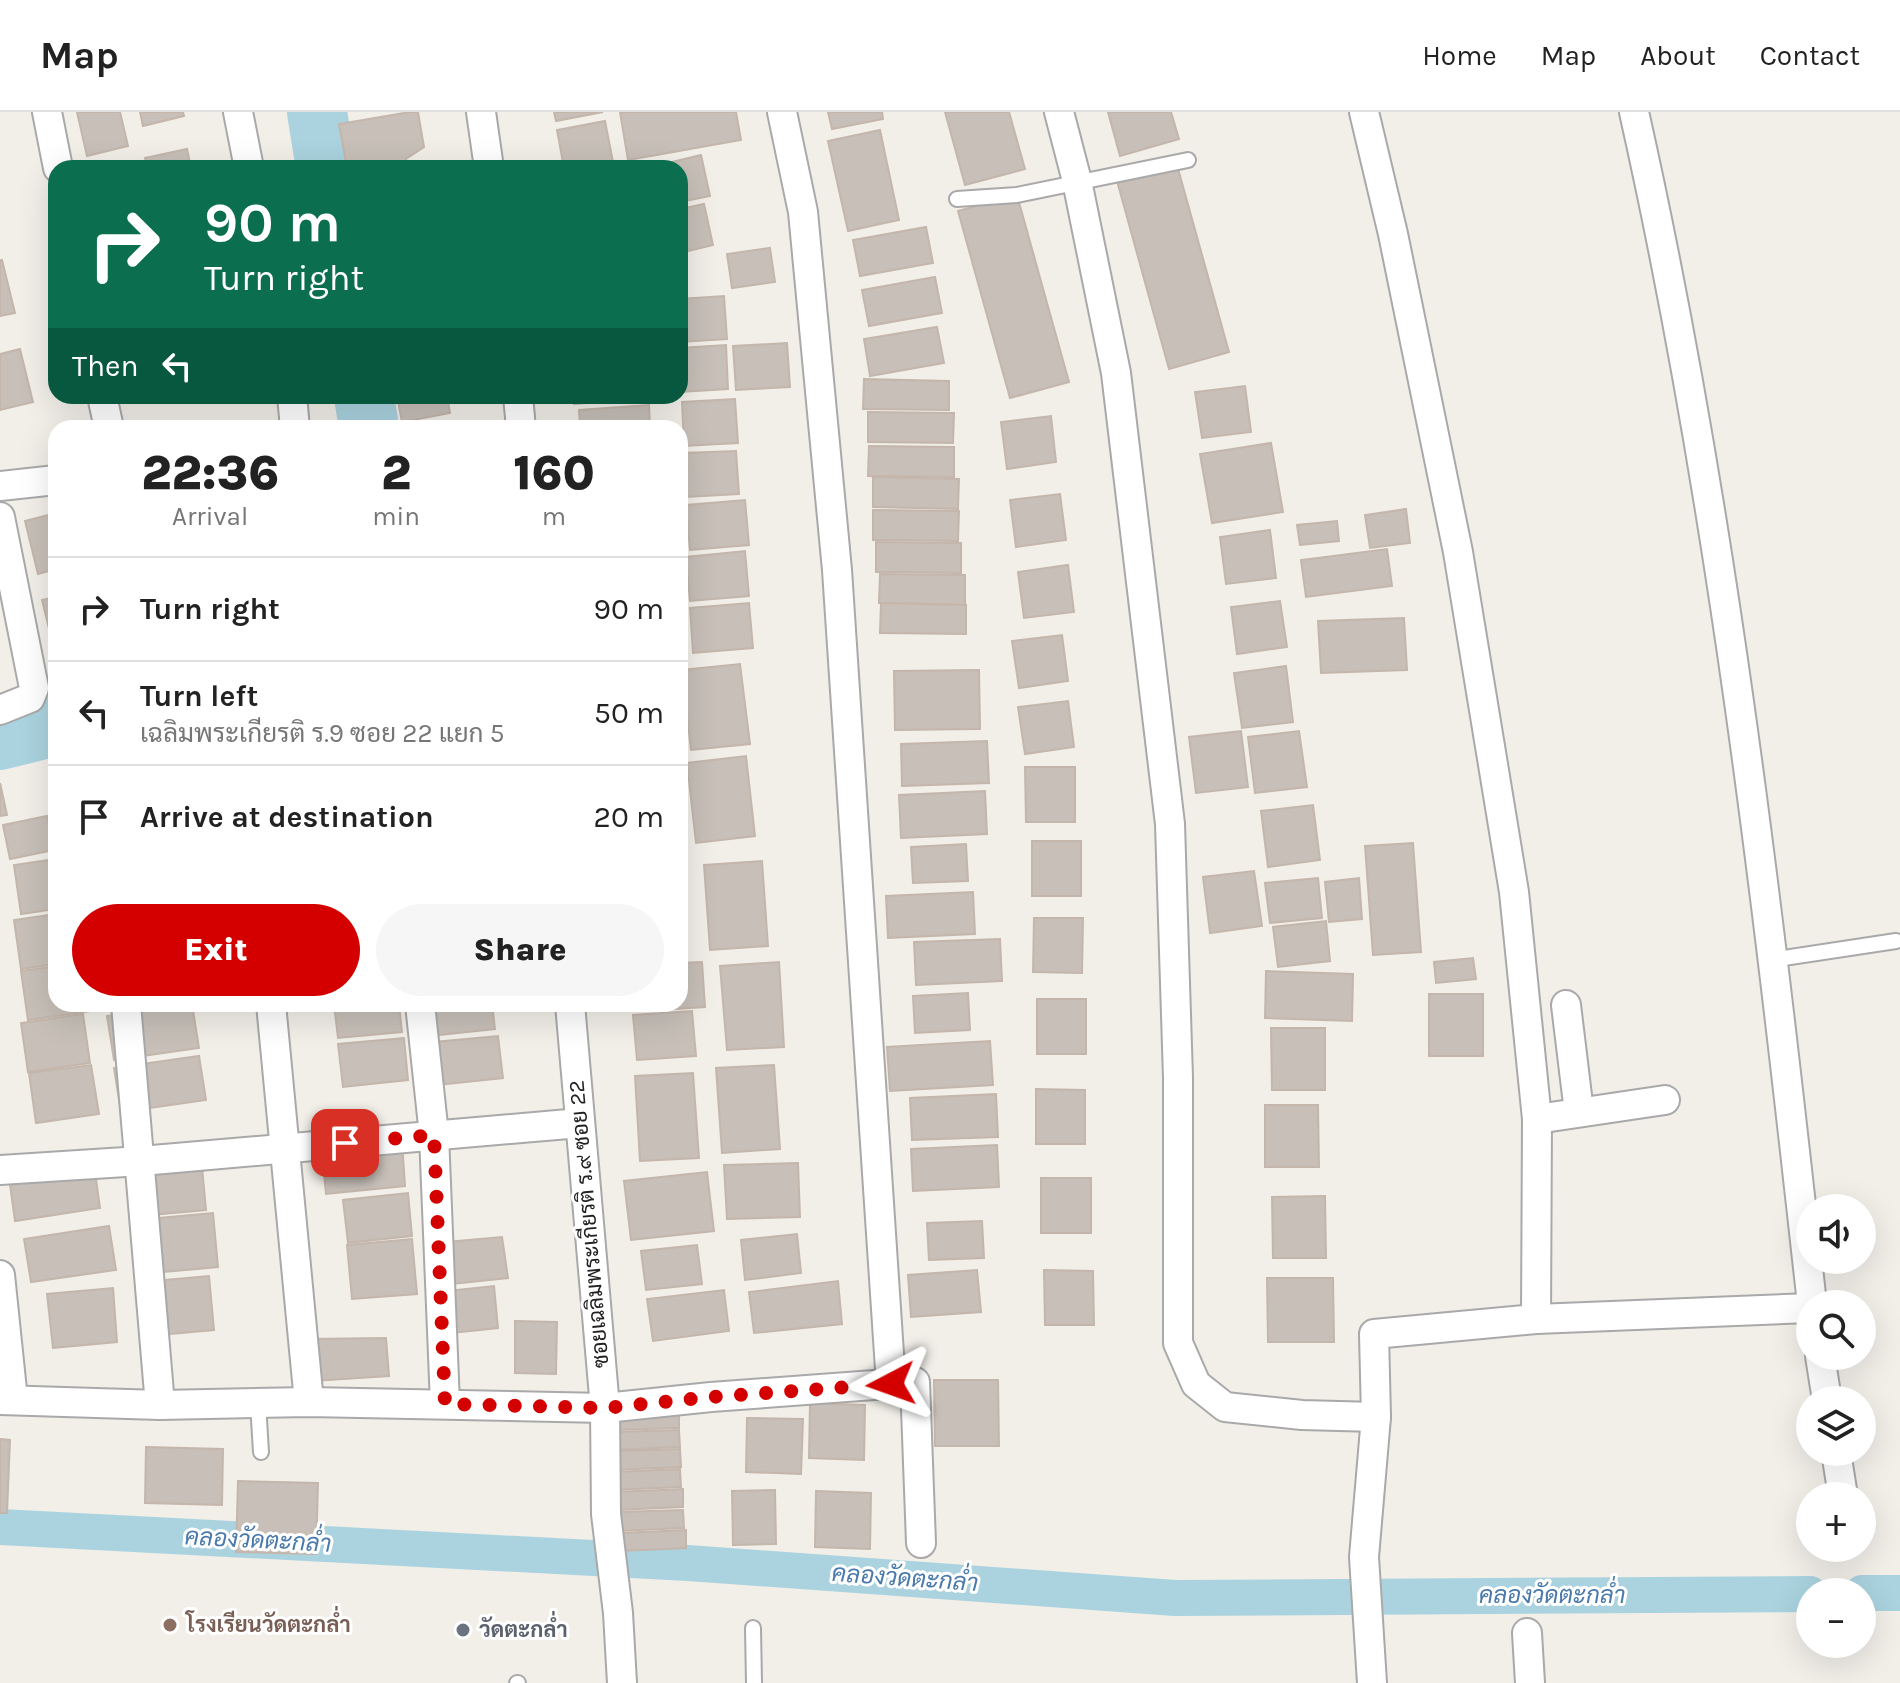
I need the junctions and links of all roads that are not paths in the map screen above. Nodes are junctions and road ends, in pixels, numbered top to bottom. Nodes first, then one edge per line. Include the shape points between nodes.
1 (47, 112) edge
2 (238, 112) edge
3 (481, 112) edge
4 (782, 112) edge
5 (1059, 112) edge
6 (1364, 112) edge
7 (1634, 112) edge
8 (56, 160) edge
9 (247, 160) edge
10 (488, 160) edge
11 (1188, 160) dead end
12 (1077, 181) junction
13 (957, 199) dead end
14 (48, 481) edge
15 (0, 486) edge
16 (0, 517) edge
17 (0, 710) edge
18 (1896, 941) dead end
19 (1771, 960) junction
20 (1566, 1005) dead end
21 (127, 1012) edge
22 (272, 1012) edge
23 (421, 1012) edge
24 (571, 1012) edge
25 (1665, 1100) dead end
26 (1579, 1112) junction
27 (1537, 1119) junction
28 (580, 1123) junction
29 (434, 1135) junction
30 (286, 1149) junction
31 (141, 1161) junction
32 (0, 1170) edge
33 (0, 1275) edge
34 (1809, 1290) edge
35 (1796, 1307) edge
36 (1536, 1319) junction
37 (891, 1384) junction
38 (6, 1400) edge
39 (309, 1402) junction
40 (258, 1403) junction
41 (445, 1404) junction
42 (160, 1405) junction
43 (605, 1408) junction
44 (1376, 1417) junction
45 (261, 1452) dead end
46 (921, 1543) dead end
47 (753, 1628) dead end
48 (1527, 1633) dead end
49 (622, 1683) edge
50 (754, 1683) edge
51 (1372, 1683) edge
52 (1530, 1683) edge

1 - 8 street
2 - 9 street
3 - 10 street
4 - 37 street via 803,212 837,570
5 - 12 street
6 - 27 street via 1458,552 1514,892
7 - 19 street via 1717,547
11 - 12 lane
12 - 13 lane via 1017,195
12 - 44 street via 1116,373 1170,824 1178,1078 1178,1343 1196,1384 1225,1407
14 - 15 street
16 - 17 street via 34,688 30,698
18 - 19 lane
19 - 34 street
20 - 26 street
21 - 31 street
22 - 30 street
23 - 29 street
24 - 28 street, ซอยเฉลิมพระเกียรติ ร.๙ ซอย 22
25 - 26 street
26 - 27 street
27 - 36 street
28 - 29 street
28 - 43 street, ซอยเฉลิมพระเกียรติ ร.๙ ซอย 22
29 - 30 street
29 - 41 street
30 - 31 street
30 - 39 street
31 - 32 street
31 - 42 street
33 - 38 street
35 - 36 street
36 - 44 street via 1374,1334
37 - 43 street
37 - 46 street via 915,1382
38 - 42 street
39 - 40 street
39 - 41 street
40 - 42 street
40 - 45 lane
41 - 43 street
43 - 49 street, ซอยเฉลิมพระเกียรติ ร.๙ ซอย 22 via 606,1514
44 - 51 street via 1364,1557
47 - 50 lane
48 - 52 street

